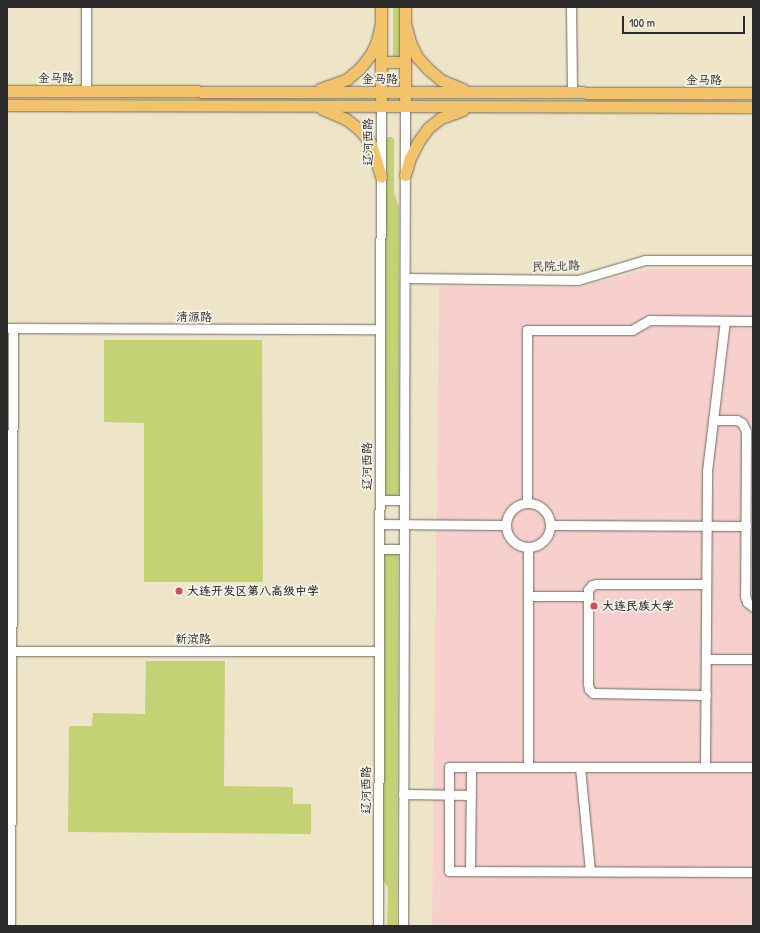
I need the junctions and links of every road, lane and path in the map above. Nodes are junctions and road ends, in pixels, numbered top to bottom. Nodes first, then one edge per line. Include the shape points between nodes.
1 (86, 7) edge
2 (381, 7) edge
3 (406, 7) edge
4 (571, 7) edge
5 (406, 23) junction
6 (381, 24) junction
7 (381, 62) junction
8 (405, 62) junction
9 (7, 91) edge
10 (86, 91) junction
11 (308, 92) junction
12 (381, 92) junction
13 (405, 92) junction
14 (478, 92) junction
15 (572, 92) junction
16 (753, 93) edge
17 (7, 105) edge
18 (308, 106) junction
19 (381, 106) junction
20 (405, 106) junction
21 (479, 106) junction
22 (753, 107) edge
23 (405, 175) junction
24 (381, 176) junction
25 (753, 260) edge
26 (405, 278) junction
27 (725, 321) junction
28 (753, 321) edge
29 (10, 328) edge
30 (380, 329) junction
31 (713, 420) junction
32 (380, 500) junction
33 (404, 500) junction
34 (527, 503) junction
35 (380, 524) junction
36 (404, 524) junction
37 (506, 525) junction
38 (550, 525) junction
39 (706, 526) junction
40 (746, 526) junction
41 (528, 547) junction
42 (379, 549) junction
43 (404, 549) junction
44 (706, 584) junction
45 (528, 596) junction
46 (588, 596) junction
47 (753, 607) edge
48 (9, 651) edge
49 (379, 652) junction
50 (706, 659) junction
51 (753, 659) edge
52 (706, 695) junction
53 (471, 767) junction
54 (528, 767) junction
55 (580, 767) junction
56 (705, 767) junction
57 (753, 767) edge
58 (403, 794) junction
59 (449, 794) junction
60 (471, 795) junction
61 (470, 871) junction
62 (590, 872) junction
63 (753, 872) edge
64 (10, 926) edge
65 (378, 926) edge
66 (403, 926) edge

1 - 10 street
2 - 6 main road, 辽河西路
3 - 5 main road
4 - 15 street
5 - 8 main road
5 - 14 main road via 410,42 417,57 428,69 441,80 458,88
6 - 7 main road, 辽河西路
6 - 11 main road via 371,54 360,68 330,87
7 - 8 main road
7 - 12 main road, 辽河西路
8 - 13 main road
9 - 10 main road, 金马路
10 - 11 main road, 金马路
11 - 12 main road, 金马路
12 - 13 main road, 金马路
12 - 19 main road, 辽河西路
13 - 14 main road, 金马路
13 - 20 main road
14 - 15 main road, 金马路
15 - 16 main road, 金马路
17 - 18 main road
18 - 19 main road
18 - 24 main road via 335,113 360,129 371,144
19 - 20 main road
19 - 24 street, 辽河西路
20 - 21 main road
20 - 23 street
21 - 22 main road
21 - 23 main road via 441,118 428,128 410,158
23 - 26 street
24 - 30 street, 辽河西路
25 - 26 street, 民院北路 via 645,260 578,280
26 - 33 street
27 - 28 street
27 - 31 street
27 - 34 street via 649,320 632,330 527,330
29 - 30 street, 清源路
29 - 48 street
30 - 32 street, 辽河西路
31 - 39 street via 707,471
31 - 40 street via 737,420 745,427
32 - 33 street
32 - 35 street, 辽河西路
33 - 36 street
34 - 37 street via 514,508
34 - 38 street via 540,507
35 - 36 street
35 - 42 street, 辽河西路
36 - 37 street
36 - 43 street
37 - 41 street via 509,536
38 - 39 street
38 - 41 street via 540,542
39 - 40 street
39 - 44 street
40 - 47 street via 745,596
41 - 45 street
42 - 43 street
42 - 49 street, 辽河西路
43 - 58 street
44 - 46 street via 596,584 590,587
44 - 50 street
45 - 46 street
45 - 54 street
46 - 52 street via 588,684 593,693
48 - 49 street, 新滨路
48 - 64 street
49 - 65 street, 辽河西路
50 - 51 street
50 - 52 street
52 - 56 street
53 - 54 street
53 - 59 street via 449,767
53 - 60 street
54 - 55 street
55 - 56 street
55 - 62 street
56 - 57 street
58 - 59 street
58 - 66 street
59 - 60 street
59 - 61 street via 449,871
60 - 61 street
61 - 62 street
62 - 63 street

